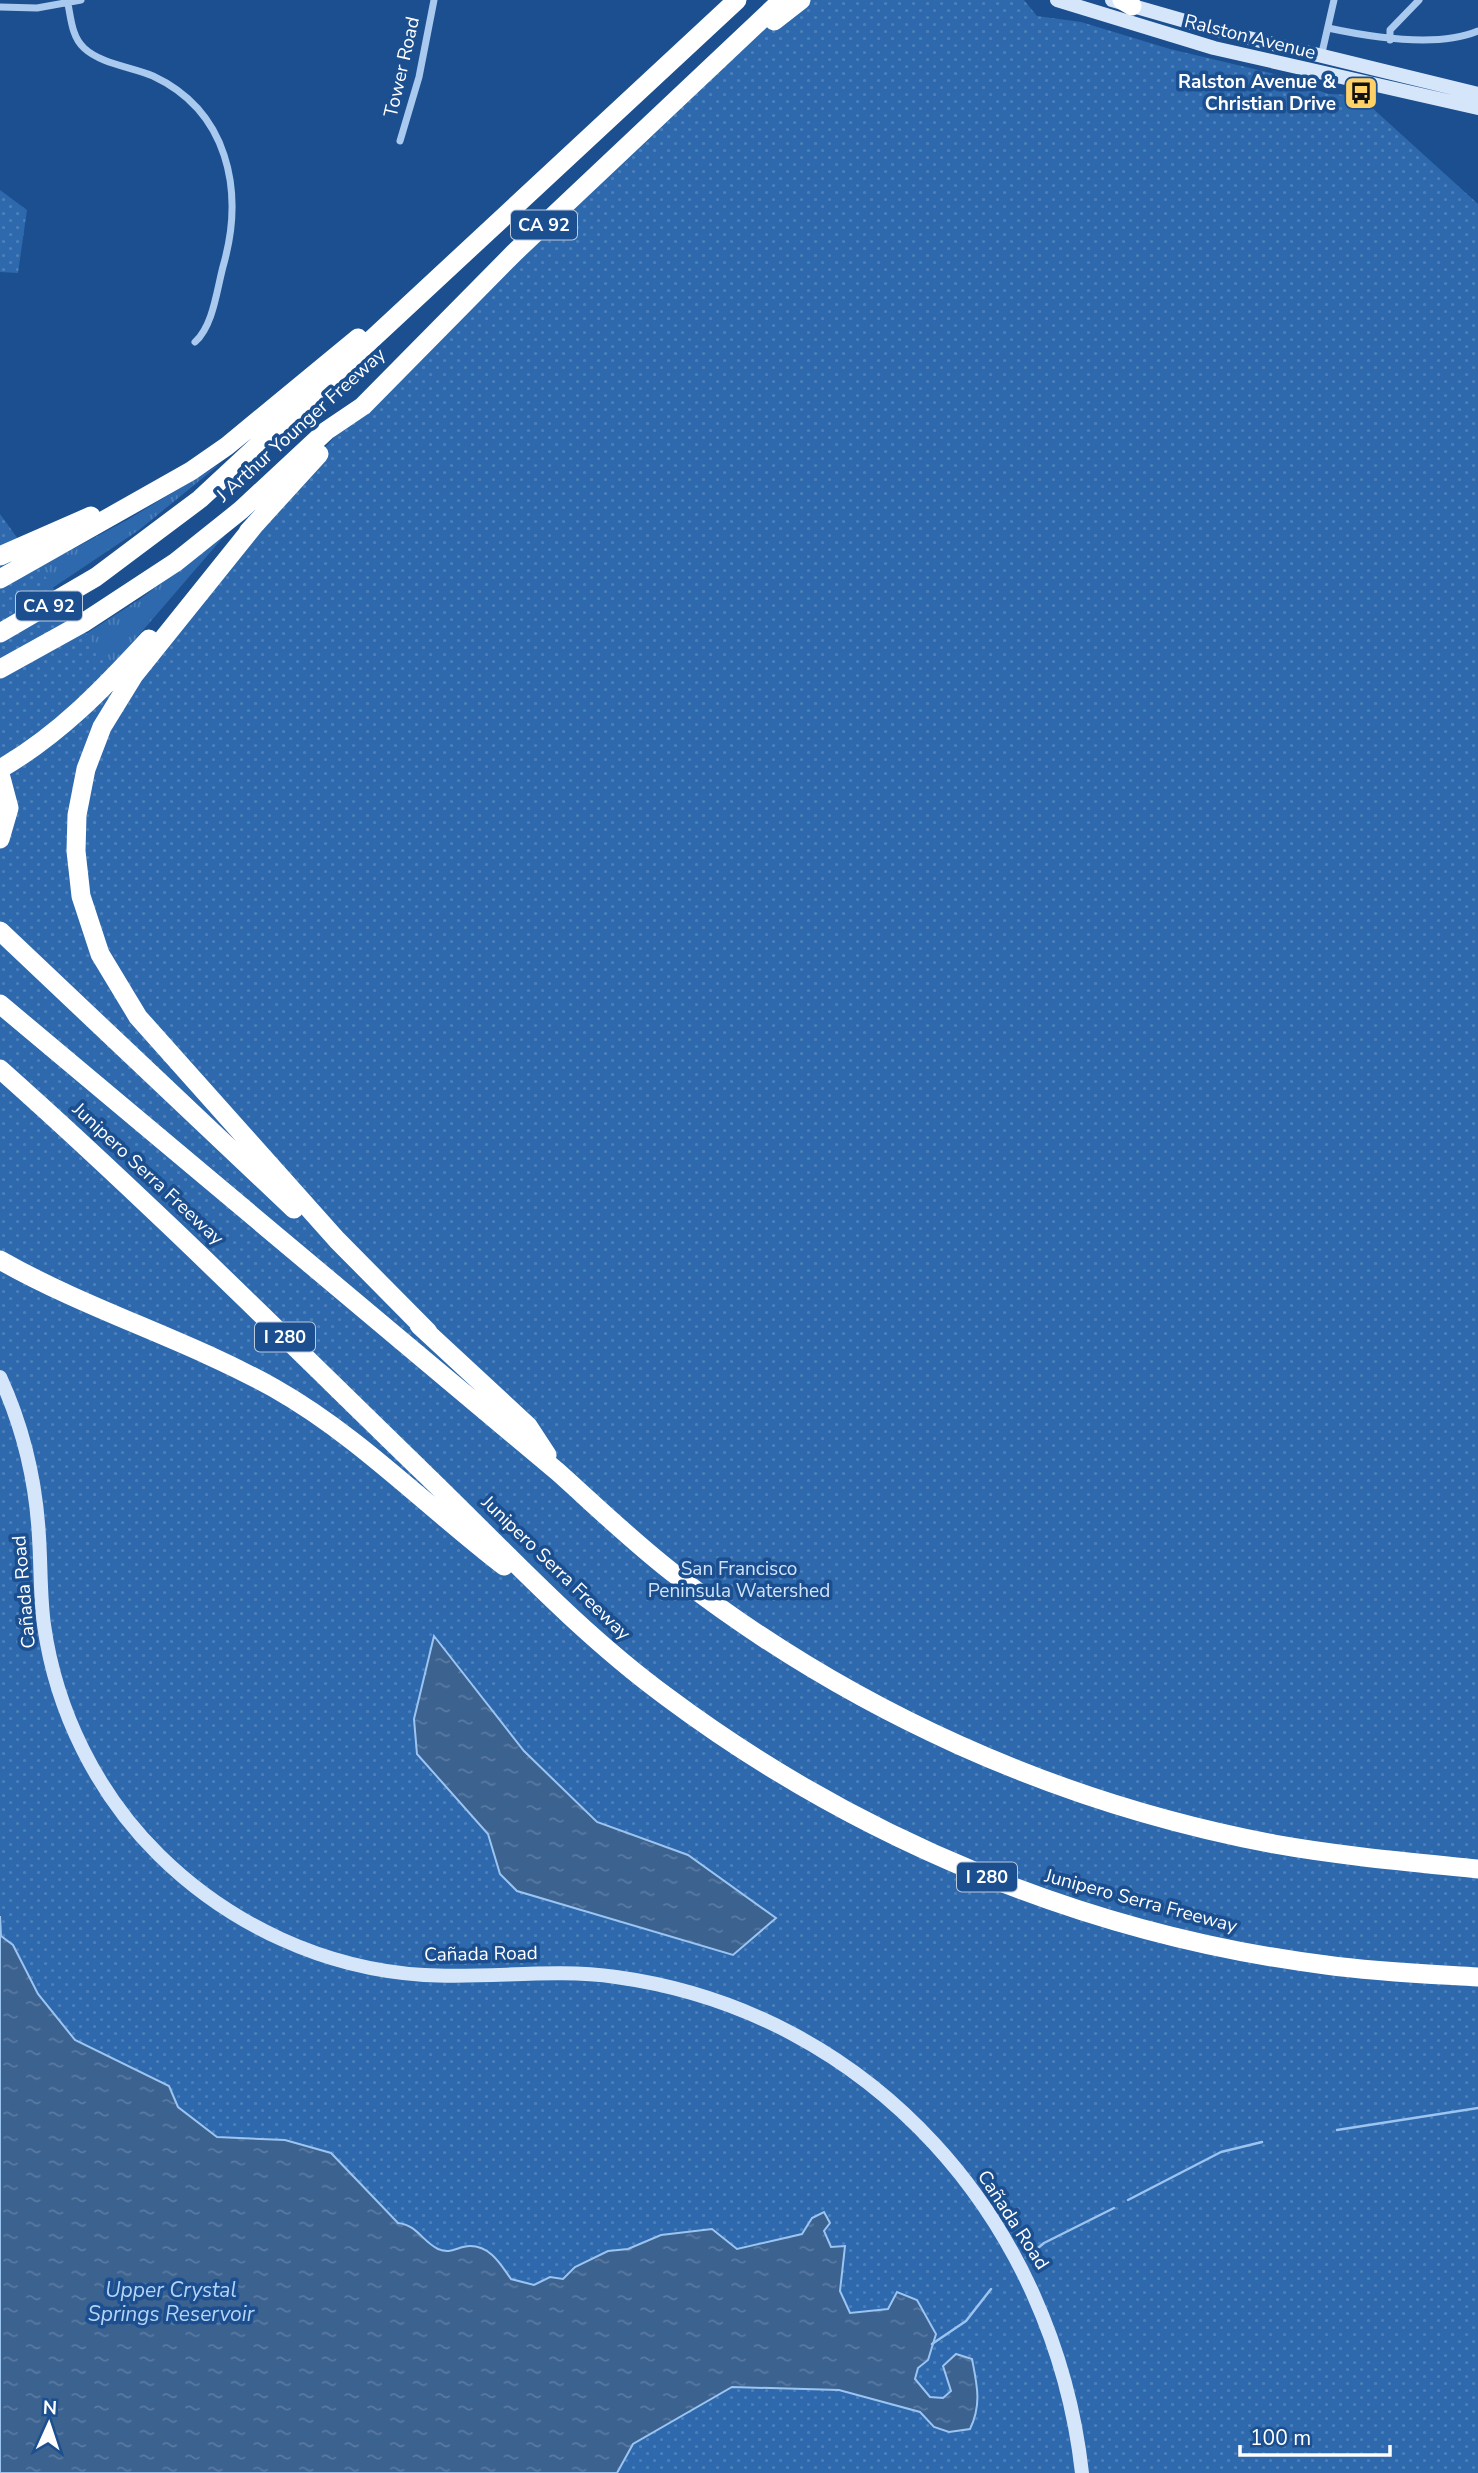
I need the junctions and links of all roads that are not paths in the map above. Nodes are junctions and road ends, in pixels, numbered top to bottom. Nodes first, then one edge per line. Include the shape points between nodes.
1 (80, 0) edge
2 (434, 0) edge
3 (737, 0) edge
4 (782, 0) edge
5 (801, 0) edge
6 (1057, 0) edge
7 (1112, 0) edge
8 (1334, 0) edge
9 (1419, 0) edge
10 (1127, 3) edge
11 (68, 4) junction
12 (0, 6) edge
13 (1328, 28) junction
14 (1478, 31) edge
15 (1390, 40) junction
16 (732, 50) junction
17 (1321, 57) junction
18 (1317, 74) junction
19 (1478, 94) edge
20 (1478, 108) edge
21 (400, 141) dead end
22 (471, 249) junction
23 (195, 342) dead end
24 (363, 406) junction
25 (191, 471) junction
26 (256, 523) junction
27 (0, 556) edge
28 (0, 579) edge
29 (0, 633) edge
30 (0, 669) edge
31 (0, 771) edge
32 (0, 839) edge
33 (0, 931) edge
34 (0, 1004) edge
35 (0, 1069) edge
36 (0, 1260) edge
37 (428, 1332) junction
38 (0, 1377) edge
39 (558, 1472) junction
40 (563, 1611) junction
41 (1478, 1869) edge
42 (1478, 1978) edge
43 (1083, 2473) edge

1 - 11 street
2 - 21 street, Tower Road
3 - 22 highway, J Arthur Younger Freeway / CA 92
4 - 16 highway, J Arthur Younger Freeway / CA 92
5 - 16 highway
6 - 18 main road, Ralston Avenue
7 - 10 main road, Ralston Avenue
8 - 13 street
9 - 15 street via 1390,30
10 - 17 main road, Ralston Avenue
11 - 12 street
11 - 23 street via 74,32 85,49 179,92 209,126 228,163 234,199 230,239 205,329
13 - 15 street
13 - 17 street
14 - 15 street
16 - 24 highway, J Arthur Younger Freeway / CA 92 via 514,253
17 - 18 street
17 - 19 main road, Ralston Avenue
18 - 20 main road, Ralston Avenue
22 - 25 highway via 451,258
22 - 29 highway, J Arthur Younger Freeway / CA 92 via 192,506 96,577
24 - 26 highway
24 - 30 highway, J Arthur Younger Freeway / CA 92 via 326,431 241,510 176,562 83,623
25 - 27 highway
25 - 28 highway
26 - 31 highway via 95,696
26 - 37 highway via 134,676 102,727 86,769 77,815 81,896 103,961 138,1017 337,1240
31 - 32 highway via 9,808
33 - 37 highway
34 - 39 highway, Junipero Serra Freeway
35 - 40 highway, Junipero Serra Freeway / I 280 via 188,1242
36 - 40 highway via 242,1371 304,1406
37 - 39 highway via 528,1426
38 - 43 main road, Cañada Road via 32,1480 43,1614 60,1695 110,1795 158,1854 249,1923 318,1954 389,1972 576,1973 660,1985 741,2010 848,2068 897,2106 940,2149 1008,2242 1035,2291 1054,2340 1069,2388
39 - 41 highway, Junipero Serra Freeway via 641,1547 746,1626 858,1695 975,1752 1115,1805 1199,1828 1275,1844
40 - 42 highway, Junipero Serra Freeway / I 280 via 664,1695 772,1769 892,1835 1020,1891 1092,1915 1249,1953 1325,1965

